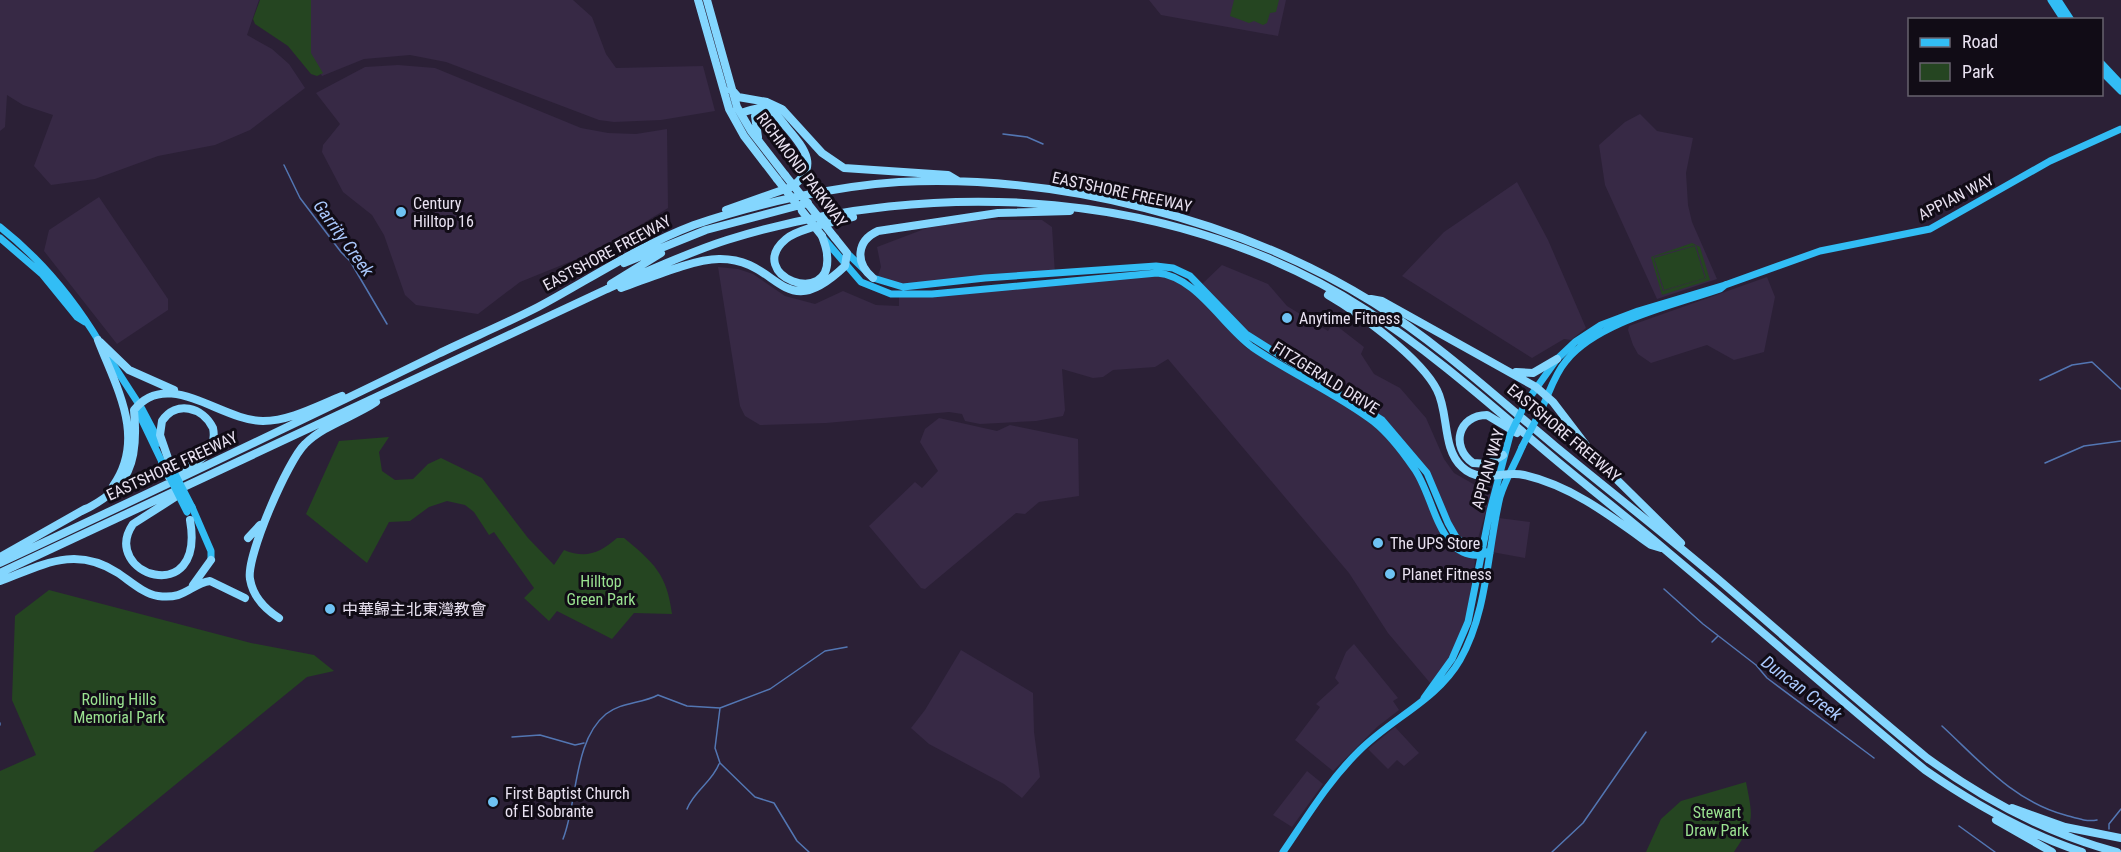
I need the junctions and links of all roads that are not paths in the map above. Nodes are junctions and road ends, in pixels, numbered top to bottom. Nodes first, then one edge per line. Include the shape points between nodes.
1 (698, 0) edge
2 (707, 0) edge
3 (2051, 0) edge
4 (2058, 0) edge
5 (2063, 18) edge
6 (2070, 18) edge
7 (2103, 65) edge
8 (2103, 73) edge
9 (2121, 84) edge
10 (731, 89) junction
11 (2121, 91) edge
12 (754, 102) junction
13 (739, 110) junction
14 (778, 117) junction
15 (2121, 129) edge
16 (762, 145) junction
17 (781, 177) junction
18 (961, 182) junction
19 (810, 205) junction
20 (884, 206) junction
21 (800, 208) junction
22 (1093, 210) junction
23 (762, 216) junction
24 (694, 226) junction
25 (0, 227) edge
26 (822, 237) junction
27 (0, 238) edge
28 (847, 253) junction
29 (1280, 265) junction
30 (845, 266) junction
31 (873, 278) junction
32 (1725, 285) junction
33 (606, 289) junction
34 (1367, 299) junction
35 (533, 309) junction
36 (85, 322) junction
37 (98, 340) junction
38 (1557, 359) junction
39 (1501, 368) junction
40 (396, 387) junction
41 (1536, 387) junction
42 (363, 391) junction
43 (188, 397) junction
44 (1548, 397) junction
45 (138, 406) junction
46 (1503, 454) junction
47 (1558, 461) junction
48 (166, 463) junction
49 (219, 471) junction
50 (1509, 475) junction
51 (1497, 477) junction
52 (1422, 481) junction
53 (275, 499) junction
54 (1438, 501) junction
55 (1430, 502) junction
56 (82, 511) junction
57 (190, 513) junction
58 (95, 518) junction
59 (1448, 523) junction
60 (248, 538) dead end
61 (1666, 550) junction
62 (1481, 553) junction
63 (1490, 554) junction
64 (0, 557) edge
65 (211, 560) joint
66 (0, 563) edge
67 (0, 573) edge
68 (0, 581) edge
69 (1722, 583) junction
70 (168, 596) junction
71 (244, 598) dead end
72 (279, 618) dead end
73 (1424, 698) junction
74 (1972, 801) junction
75 (2006, 808) junction
76 (2121, 838) edge
77 (1283, 852) edge
78 (2052, 852) edge
79 (2082, 852) edge
80 (2117, 852) edge

1 - 17 highway, RICHMOND PARKWAY via 729,109 744,136
2 - 10 highway, RICHMOND PARKWAY
3 - 5 main road
4 - 6 main road
7 - 9 main road
8 - 11 main road
10 - 12 highway via 738,98
10 - 13 highway, RICHMOND PARKWAY
12 - 13 highway
12 - 18 highway via 767,102 782,109 822,153 844,168 948,176
13 - 14 highway via 764,108
13 - 16 highway, RICHMOND PARKWAY
14 - 16 highway via 764,111 755,116 755,130
14 - 24 highway via 805,149 807,170 799,182 723,210
15 - 32 main road, APPIAN WAY via 2050,162 1930,229 1820,251
16 - 17 highway, RICHMOND PARKWAY
17 - 19 highway, RICHMOND PARKWAY, bridge
17 - 21 highway, RICHMOND PARKWAY, bridge
18 - 24 highway, EASTSHORE FREEWAY via 860,186 755,208
18 - 34 highway, EASTSHORE FREEWAY via 1016,185 1182,219 1304,265
19 - 21 highway, bridge
19 - 28 highway, RICHMOND PARKWAY, bridge
20 - 22 highway, EASTSHORE FREEWAY via 970,200
20 - 26 highway via 790,236 776,256 784,277 803,284 822,274 828,256
20 - 33 highway, EASTSHORE FREEWAY via 727,240
21 - 23 highway
21 - 26 highway, RICHMOND PARKWAY, bridge
22 - 29 highway, EASTSHORE FREEWAY via 1180,229
22 - 31 highway via 998,213 878,231 864,241 860,255 861,266
23 - 33 highway via 669,249 616,279
23 - 35 highway via 706,230 660,248
24 - 35 highway, EASTSHORE FREEWAY via 628,255
25 - 36 main road via 48,270
26 - 30 main road, FITZGERALD DRIVE
27 - 36 main road via 42,274
28 - 30 highway
28 - 31 main road, FITZGERALD DRIVE
29 - 47 highway, EASTSHORE FREEWAY via 1366,310 1470,387
29 - 51 highway via 1364,319 1409,357 1437,389 1451,448 1460,466 1473,474
30 - 33 highway via 821,287 804,293 790,290 745,263 717,258
30 - 52 main road, FITZGERALD DRIVE via 869,287 902,295 1157,273 1171,275 1192,287 1252,347 1374,422
31 - 54 main road, FITZGERALD DRIVE via 903,287 1156,266 1182,271 1246,334 1382,420 1422,466
32 - 38 main road, APPIAN WAY via 1601,326
32 - 44 main road, APPIAN WAY via 1594,337 1564,362
33 - 40 highway, EASTSHORE FREEWAY
34 - 39 highway via 1382,301
34 - 69 highway, EASTSHORE FREEWAY via 1451,358
35 - 42 highway, EASTSHORE FREEWAY
36 - 37 main road
37 - 43 highway via 129,370
37 - 45 main road
37 - 56 highway via 125,409 129,440 125,462 114,485
38 - 39 highway via 1533,373
38 - 41 main road, APPIAN WAY
39 - 41 highway
40 - 49 highway, EASTSHORE FREEWAY
40 - 53 highway via 306,443 293,460
41 - 44 highway
41 - 46 main road, APPIAN WAY, bridge
42 - 43 highway via 265,421 237,417
42 - 58 highway, EASTSHORE FREEWAY
43 - 45 highway via 163,392
44 - 50 main road, APPIAN WAY, bridge
44 - 69 highway via 1598,461
45 - 48 main road
45 - 56 highway via 134,410 136,449 126,477 108,497
46 - 47 highway via 1479,465 1466,458 1459,441 1461,429 1468,420 1481,415 1494,417
46 - 51 main road, APPIAN WAY
47 - 61 highway, EASTSHORE FREEWAY
48 - 57 main road, bridge
48 - 58 highway via 160,435 162,421 180,408 200,412 214,433 206,456
49 - 57 highway via 133,524 127,544 141,571 169,575 187,562 192,551
49 - 67 highway, EASTSHORE FREEWAY
50 - 51 highway
50 - 61 highway via 1534,478 1584,499 1651,545
50 - 63 main road, APPIAN WAY
51 - 62 main road, APPIAN WAY
52 - 54 main road
52 - 55 main road, FITZGERALD DRIVE
53 - 60 highway
53 - 72 highway via 251,557 249,573 257,597
54 - 59 main road, FITZGERALD DRIVE
55 - 59 main road
55 - 62 main road, FITZGERALD DRIVE via 1451,543 1466,552
56 - 64 highway
57 - 65 main road via 211,551
58 - 66 highway, EASTSHORE FREEWAY
59 - 62 main road, FITZGERALD DRIVE via 1462,543
61 - 74 highway, EASTSHORE FREEWAY via 1903,752
62 - 63 main road, FITZGERALD DRIVE
62 - 73 main road, APPIAN WAY via 1464,634 1449,665
63 - 73 main road, APPIAN WAY via 1469,643 1450,676 1433,695
65 - 70 highway via 193,585
68 - 70 highway via 58,560 81,558 106,566 153,595
69 - 75 highway, EASTSHORE FREEWAY via 1927,758
70 - 71 highway via 182,595 210,581
73 - 77 main road, APPIAN WAY via 1349,761
74 - 78 highway via 1985,813
74 - 79 highway, EASTSHORE FREEWAY via 2027,831
75 - 76 highway via 2065,827
75 - 80 highway, EASTSHORE FREEWAY via 2062,834

